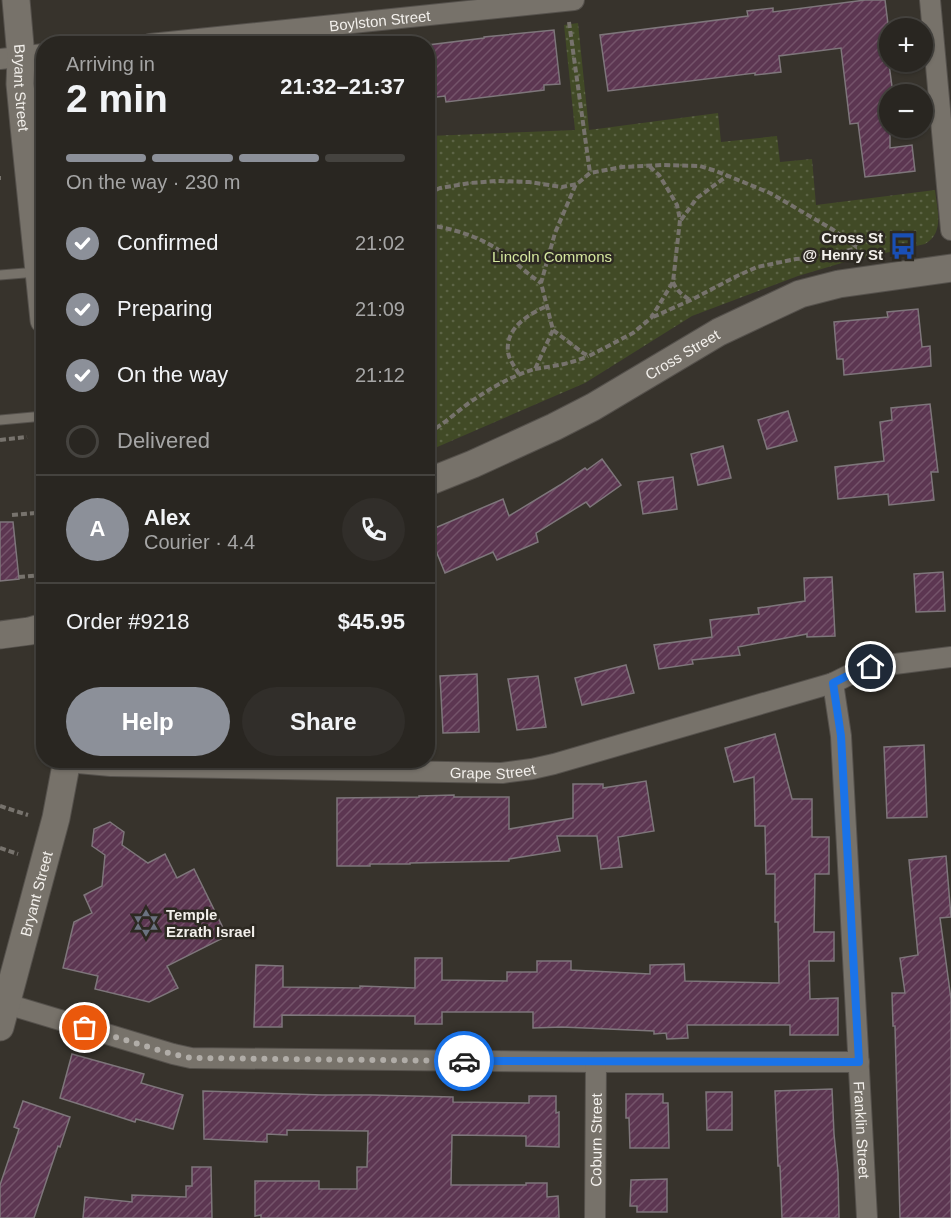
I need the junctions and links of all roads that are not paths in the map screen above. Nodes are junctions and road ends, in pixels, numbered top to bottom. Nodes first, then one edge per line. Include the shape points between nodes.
1 (16, 0) edge
2 (930, 0) edge
3 (570, 1) edge
4 (228, 36) edge
5 (22, 57) edge
6 (951, 230) edge
7 (36, 243) edge
8 (951, 268) edge
9 (36, 272) edge
10 (0, 275) edge
11 (36, 417) edge
12 (0, 420) edge
13 (435, 479) edge
14 (36, 629) edge
15 (0, 635) edge
16 (951, 657) edge
17 (833, 683) junction
18 (66, 768) edge
19 (194, 768) edge
20 (3, 1016) edge
21 (596, 1062) junction
22 (859, 1062) junction
23 (595, 1218) edge
24 (867, 1218) edge

1 - 5 main road, Bryant Street
2 - 6 street
3 - 4 street, Boylston Street
5 - 7 main road, Bryant Street via 20,84
8 - 13 main road, Cross Street via 839,284 800,294 719,332 554,428
9 - 10 lane
11 - 12 lane
14 - 15 main road
16 - 17 street, Grape Street via 871,667
17 - 19 street, Grape Street via 565,761 502,773
17 - 22 street, Franklin Street via 842,747
18 - 20 main road, Bryant Street
20 - 21 street via 191,1058
21 - 22 street
21 - 23 street, Coburn Street
22 - 24 street, Franklin Street

